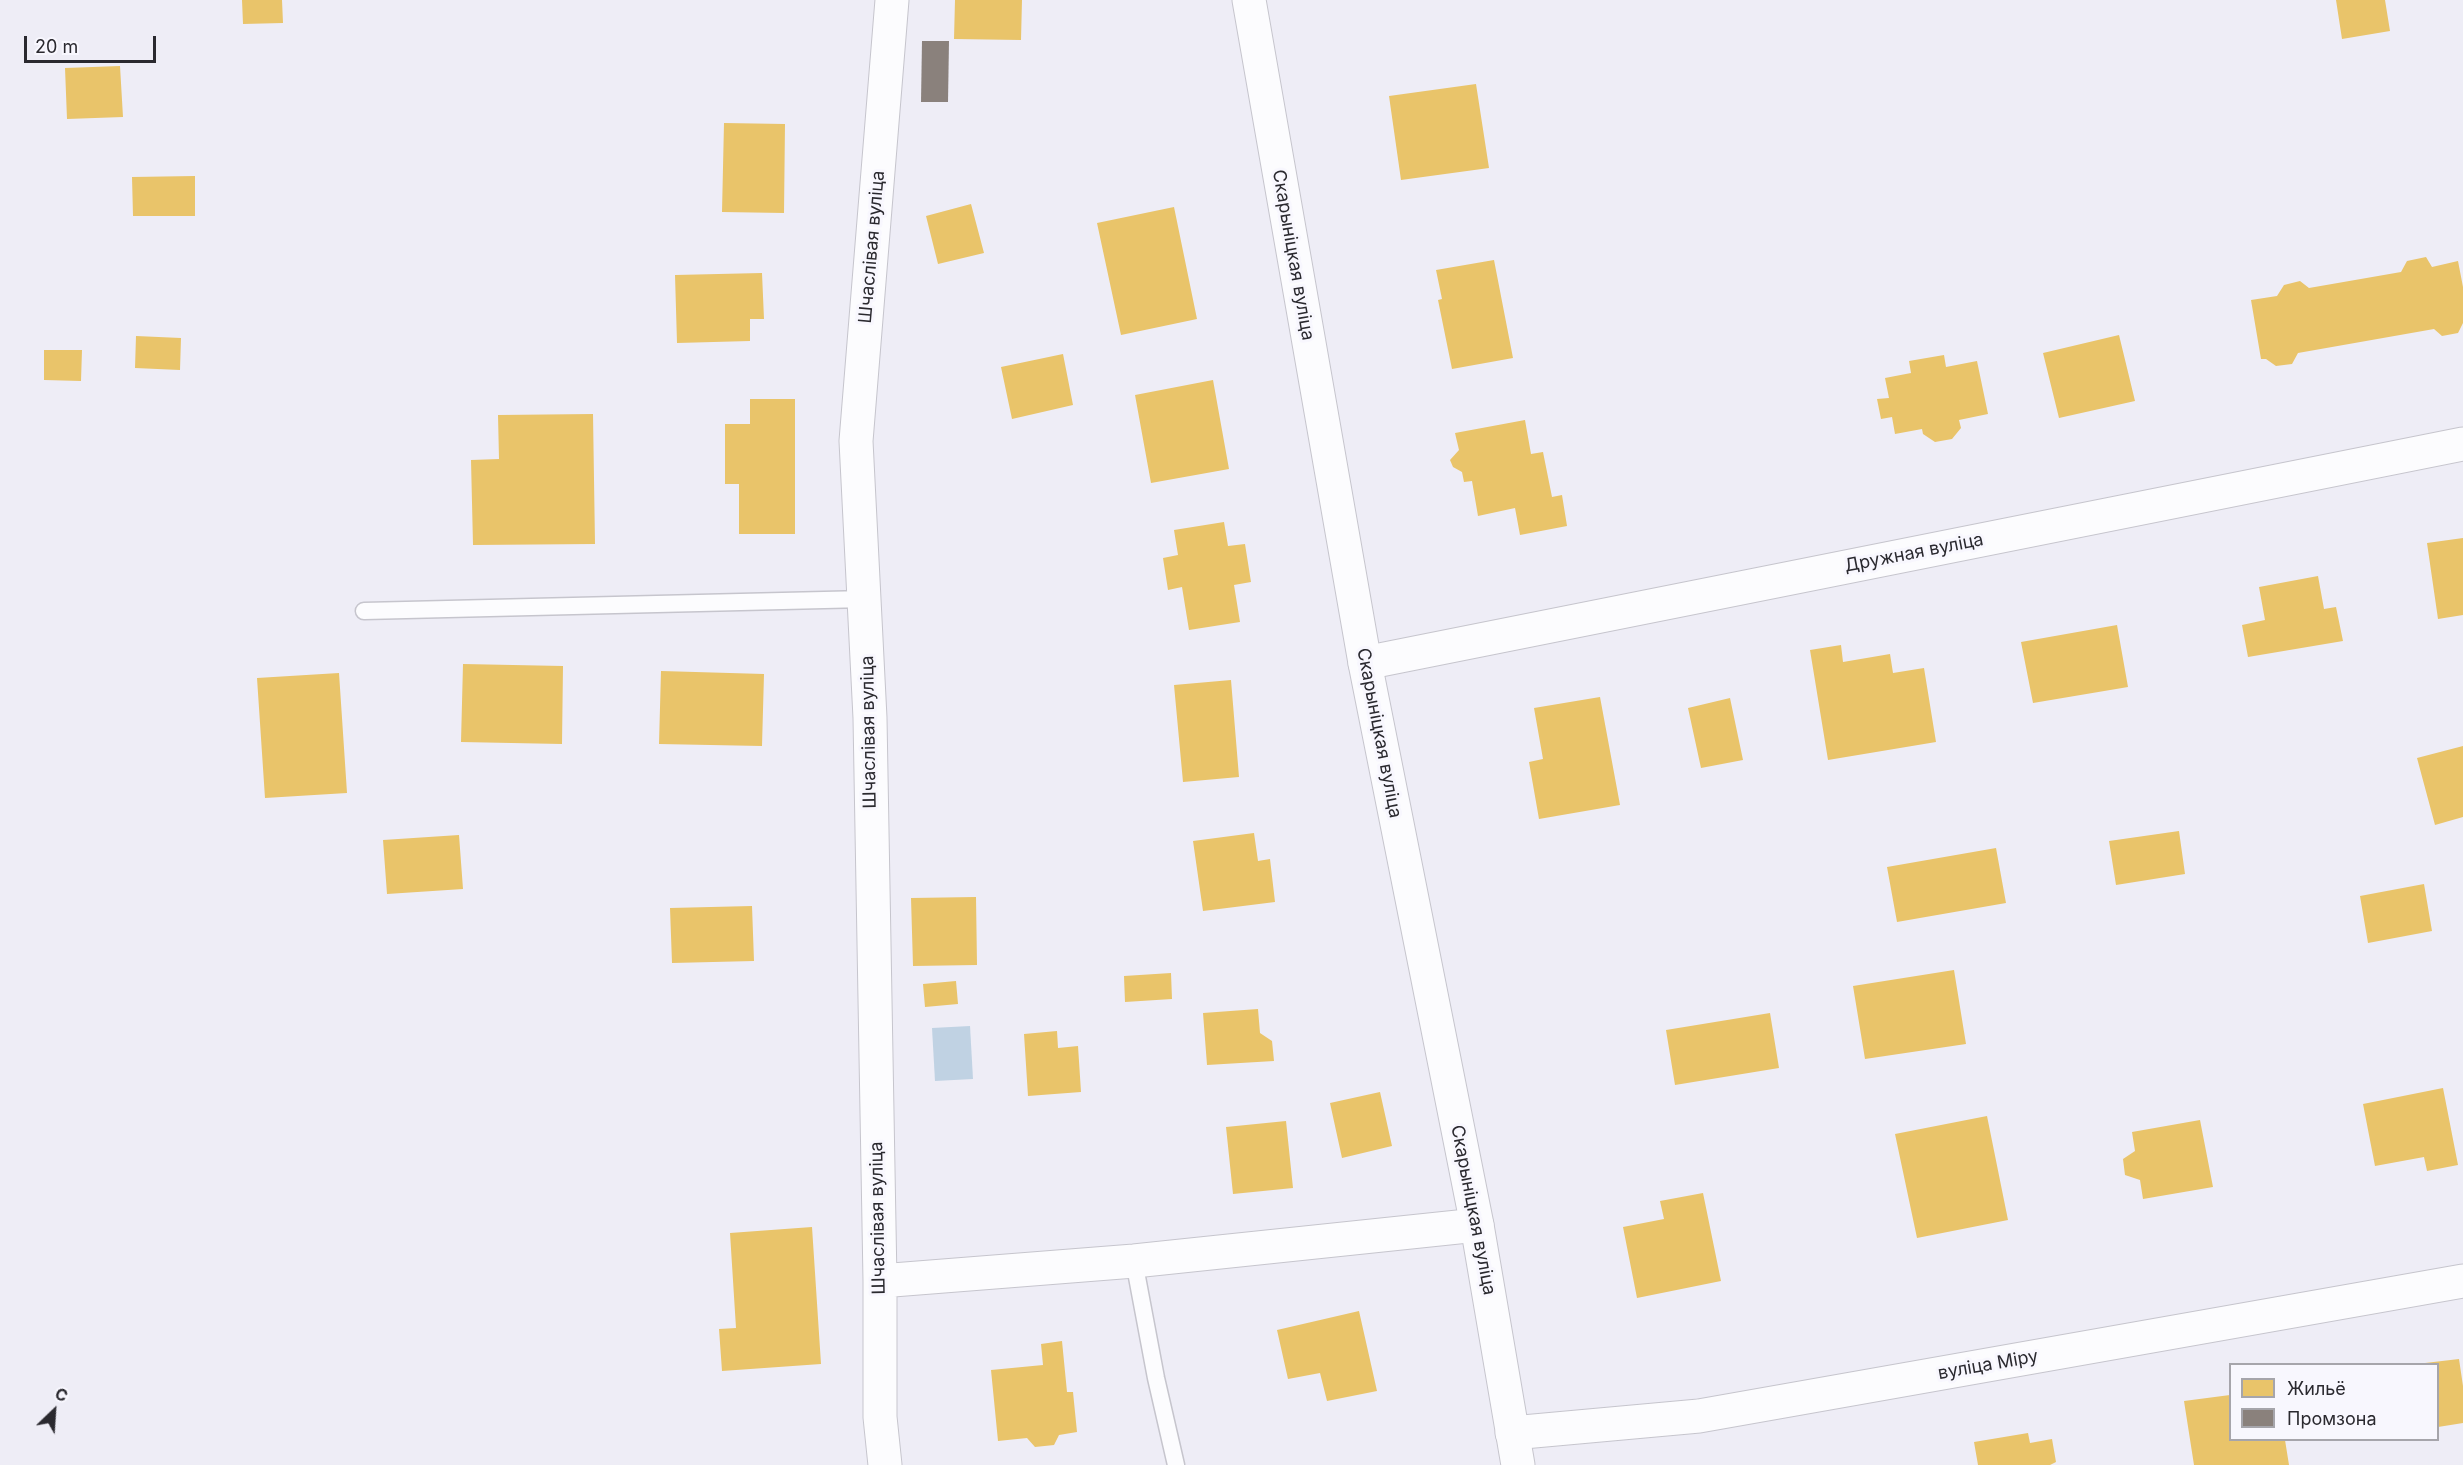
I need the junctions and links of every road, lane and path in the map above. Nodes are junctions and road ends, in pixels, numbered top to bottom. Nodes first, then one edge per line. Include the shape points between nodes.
1 (892, 0) edge
2 (1249, 0) edge
3 (2463, 444) edge
4 (866, 599) junction
5 (364, 611) dead end
6 (1365, 663) junction
7 (1477, 1225) junction
8 (1134, 1261) junction
9 (880, 1281) junction
10 (2463, 1281) edge
11 (1512, 1433) junction
12 (885, 1465) edge
13 (1176, 1465) edge
14 (1518, 1465) edge

1 - 4 street, Шчаслівая вуліца via 856,441
2 - 6 street, Скарыніцкая вуліца
3 - 6 street, Дружная вуліца
4 - 5 lane
4 - 9 street, Шчаслівая вуліца
6 - 7 street, Скарыніцкая вуліца
7 - 8 street
7 - 11 street, Скарыніцкая вуліца
8 - 9 street
8 - 13 lane
9 - 12 street, Шчаслівая вуліца via 880,1417
10 - 11 street, вуліца Міру via 1699,1416
11 - 14 street, Скарыніцкая вуліца

